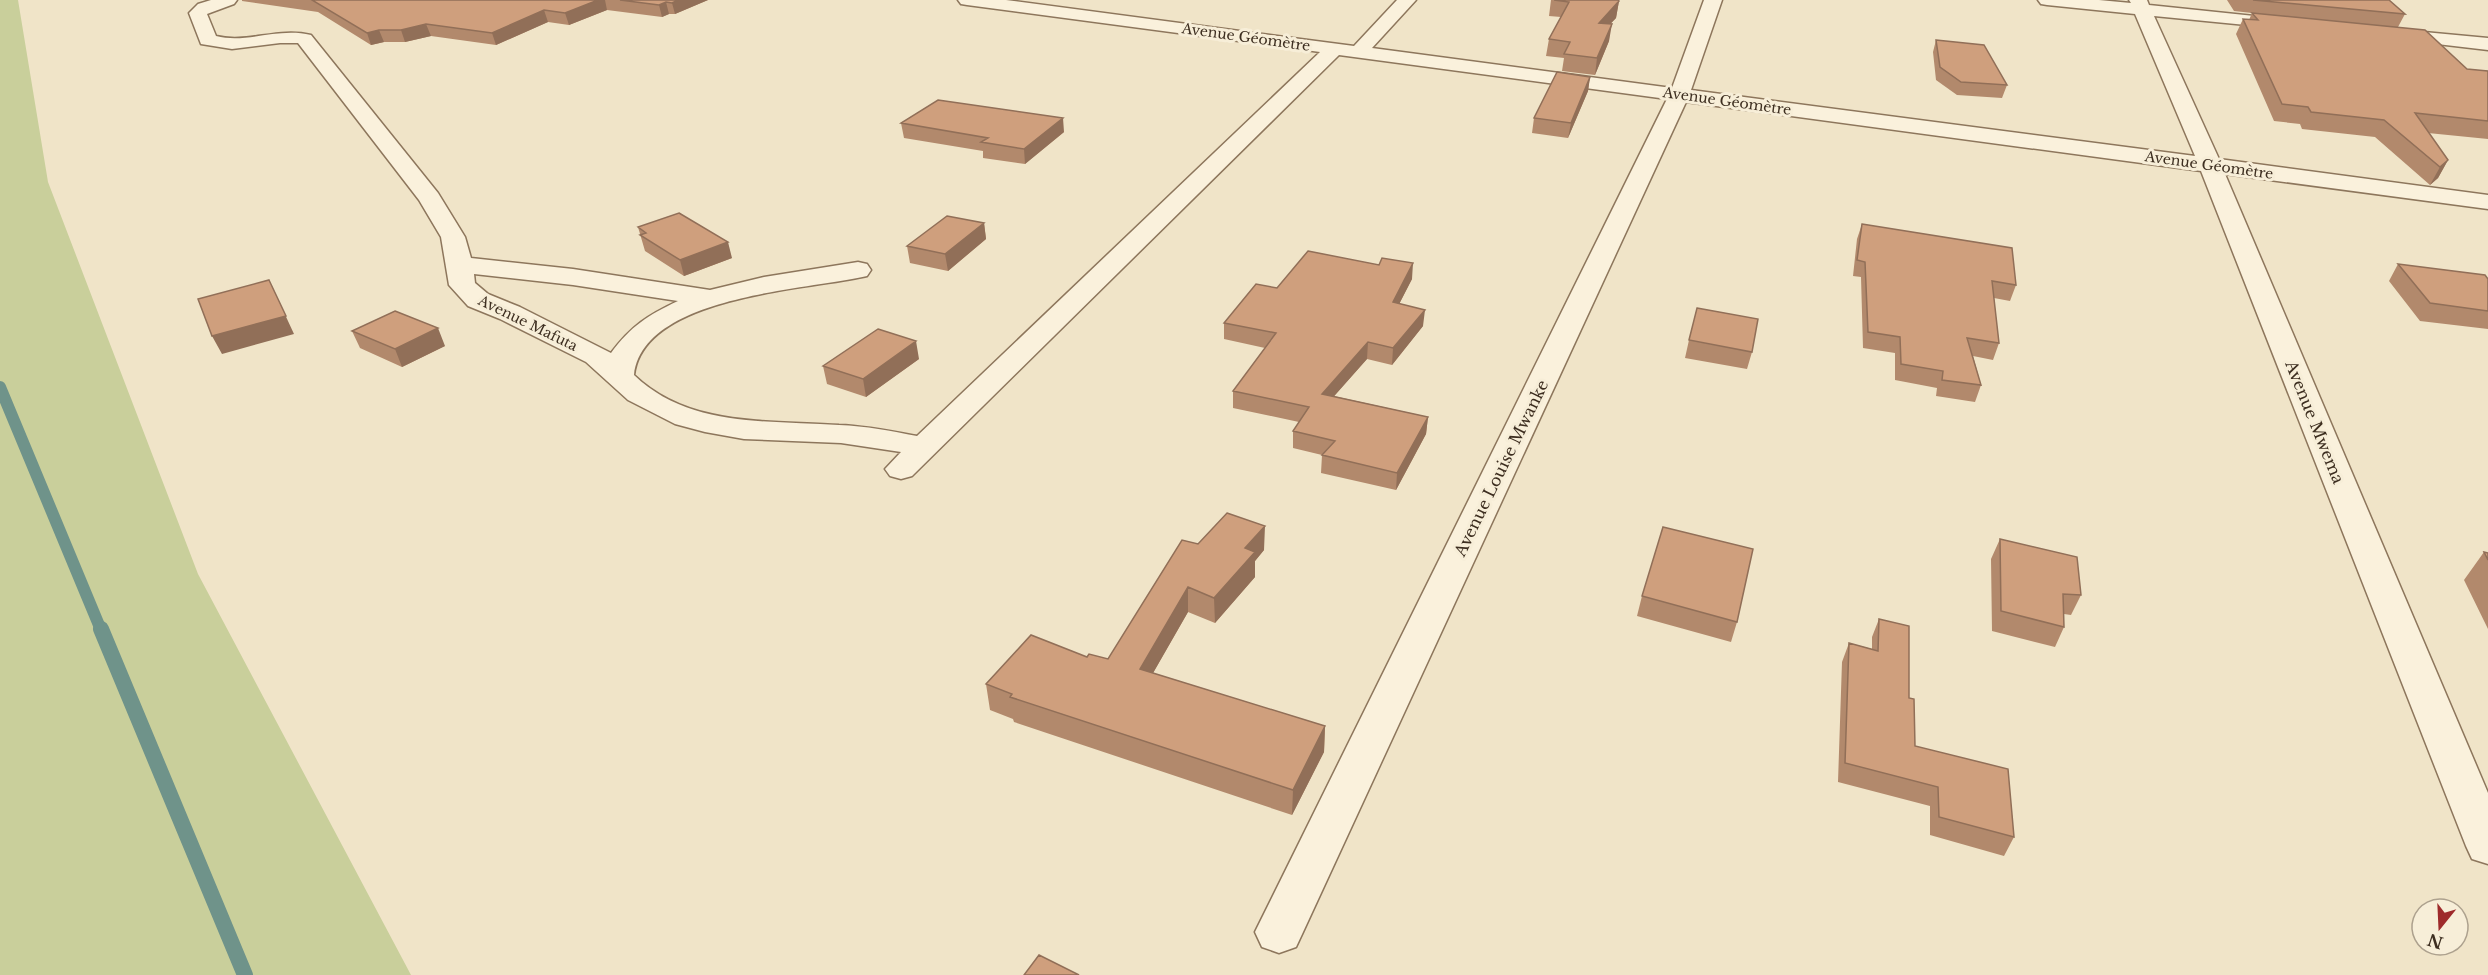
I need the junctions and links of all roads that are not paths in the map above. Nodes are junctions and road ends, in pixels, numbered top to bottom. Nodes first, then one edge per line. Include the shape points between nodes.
1 (967, 0) edge
2 (1407, 0) edge
3 (1713, 0) edge
4 (2047, 0) edge
5 (212, 3) edge
6 (2140, 5) edge
7 (2303, 26) edge
8 (2372, 33) edge
9 (2488, 44) edge
10 (1346, 50) junction
11 (1679, 95) junction
12 (2210, 165) junction
13 (2488, 202) edge
14 (460, 265) junction
15 (858, 270) dead end
16 (709, 298) junction
17 (619, 375) junction
18 (924, 447) junction
19 (902, 469) dead end
20 (2488, 846) edge
21 (1279, 932) dead end

1 - 10 street, Avenue Géomètre
2 - 10 street
3 - 11 street, Avenue Louise Mwanke
4 - 6 street
5 - 14 street, Avenue Mafuta via 198,14 208,40 213,42 304,39 430,198 453,237
6 - 7 street
6 - 12 street, Avenue Mwema
8 - 9 street
10 - 11 street, Avenue Géomètre
10 - 18 street
11 - 12 street, Avenue Géomètre
11 - 21 street, Avenue Louise Mwanke
12 - 13 street, Avenue Géomètre
12 - 20 street, Avenue Mwema
14 - 16 street
14 - 17 street, Avenue Mafuta via 462,285 478,300 596,356
15 - 16 street via 751,287
16 - 17 street via 675,311 633,342 622,358
17 - 18 street, Avenue Mafuta via 633,390 658,404 719,426 883,438
18 - 19 street

